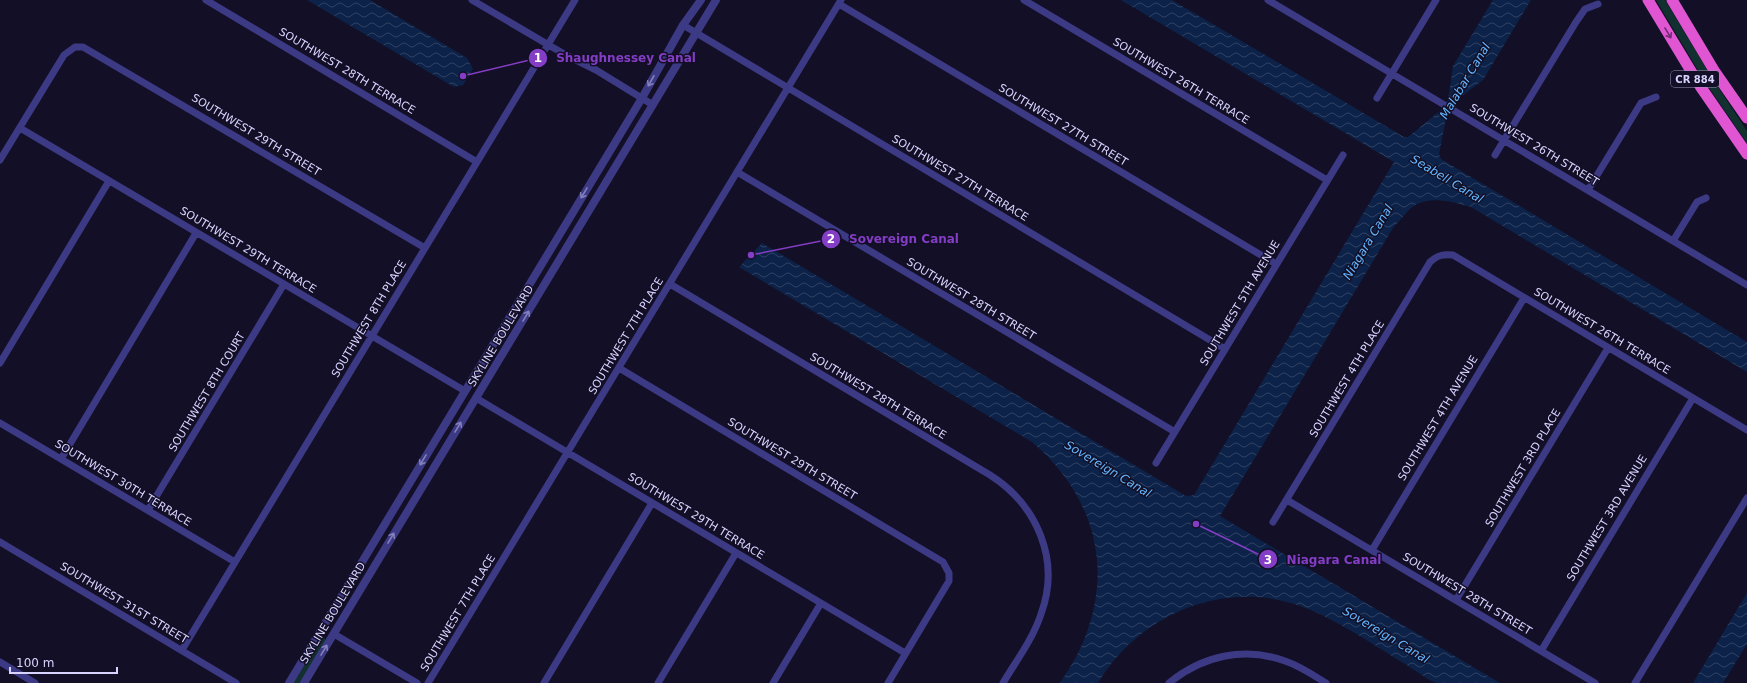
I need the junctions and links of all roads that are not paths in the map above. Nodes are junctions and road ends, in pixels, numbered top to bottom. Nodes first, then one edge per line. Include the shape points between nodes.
1 (206, 0) edge
2 (472, 0) edge
3 (575, 0) edge
4 (701, 0) edge
5 (716, 0) edge
6 (1024, 0) edge
7 (1268, 0) edge
8 (1436, 0) edge
9 (1648, 0) edge
10 (1672, 0) edge
11 (840, 2) edge
12 (1598, 4) dead end
13 (684, 26) junction
14 (696, 33) junction
15 (547, 44) junction
16 (1715, 72) junction
17 (1392, 73) junction
18 (787, 88) junction
19 (1656, 97) dead end
20 (642, 98) junction
21 (1377, 98) dead end
22 (653, 105) junction
23 (1747, 107) edge
24 (1747, 118) edge
25 (20, 128) junction
26 (1504, 140) junction
27 (1747, 154) edge
28 (1343, 155) dead end
29 (1495, 155) dead end
30 (0, 160) edge
31 (478, 162) junction
32 (737, 172) junction
33 (1327, 180) junction
34 (109, 181) junction
35 (1588, 190) junction
36 (1706, 198) dead end
37 (196, 233) junction
38 (1673, 241) junction
39 (425, 248) junction
40 (1445, 254) joint
41 (1276, 264) junction
42 (284, 284) junction
43 (670, 284) junction
44 (1747, 285) edge
45 (1524, 298) junction
46 (371, 336) junction
47 (1225, 348) junction
48 (1608, 348) junction
49 (0, 363) edge
50 (619, 368) junction
51 (465, 391) junction
52 (476, 398) junction
53 (1693, 398) junction
54 (0, 422) edge
55 (1747, 430) edge
56 (1175, 432) junction
57 (568, 453) junction
58 (61, 459) junction
59 (1156, 463) dead end
60 (1747, 498) edge
61 (1287, 500) junction
62 (652, 503) junction
63 (148, 510) junction
64 (1273, 522) dead end
65 (0, 542) edge
66 (1372, 550) junction
67 (736, 553) junction
68 (235, 562) junction
69 (1456, 600) junction
70 (821, 603) junction
71 (322, 627) junction
72 (334, 634) junction
73 (182, 650) junction
74 (1541, 651) junction
75 (905, 653) junction
76 (0, 662) edge
77 (35, 683) edge
78 (236, 683) edge
79 (289, 683) edge
80 (304, 683) edge
81 (417, 683) edge
82 (428, 683) edge
83 (544, 683) edge
84 (658, 683) edge
85 (773, 683) edge
86 (888, 683) edge
87 (1003, 683) edge
88 (1169, 683) edge
89 (1326, 683) edge
90 (1595, 683) edge
91 (1636, 683) edge

1 - 31 street, SOUTHWEST 28TH TERRACE
2 - 15 street
3 - 15 street, SOUTHWEST 8TH PLACE
4 - 13 street, SKYLINE BOULEVARD
5 - 14 street, SKYLINE BOULEVARD
6 - 33 street, SOUTHWEST 26TH TERRACE
7 - 17 street, SOUTHWEST 26TH STREET
8 - 17 street
9 -> 27 highway, CR 884 via 1691,73
10 - 16 highway, CR 884
11 - 18 street, SOUTHWEST 7TH PLACE
11 - 41 street, SOUTHWEST 27TH STREET
12 - 26 street via 1585,9 1576,22
13 - 14 street, SOUTHWEST 27TH TERRACE
13 -> 20 street, SKYLINE BOULEVARD
14 - 18 street, SOUTHWEST 27TH TERRACE
14 - 22 street, SKYLINE BOULEVARD
15 - 20 street
15 - 31 street, SOUTHWEST 8TH PLACE
16 - 23 highway
16 - 24 highway, CR 884
17 - 21 street
17 - 26 street, SOUTHWEST 26TH STREET
18 - 32 street, SOUTHWEST 7TH PLACE
18 - 47 street, SOUTHWEST 27TH TERRACE
19 - 35 street via 1641,103
20 - 22 street
20 -> 51 street, SKYLINE BOULEVARD
52 -> 22 street, SKYLINE BOULEVARD
25 - 30 street
25 - 34 street, SOUTHWEST 29TH TERRACE
25 - 39 street, SOUTHWEST 29TH STREET via 64,55 75,47 83,47
26 - 29 street
26 - 35 street, SOUTHWEST 26TH STREET
28 - 33 street, SOUTHWEST 5TH AVENUE
31 - 39 street, SOUTHWEST 8TH PLACE
32 - 43 street, SOUTHWEST 7TH PLACE
32 - 56 street, SOUTHWEST 28TH STREET
33 - 41 street, SOUTHWEST 5TH AVENUE
34 - 37 street, SOUTHWEST 29TH TERRACE
34 - 49 street
35 - 38 street, SOUTHWEST 26TH STREET
36 - 38 street via 1697,202
37 - 42 street, SOUTHWEST 29TH TERRACE
37 - 58 street
38 - 44 street, SOUTHWEST 26TH STREET
39 - 46 street, SOUTHWEST 8TH PLACE
40 - 45 street, SOUTHWEST 26TH TERRACE via 1453,255
40 - 61 street, SOUTHWEST 4TH PLACE via 1430,262
41 - 47 street, SOUTHWEST 5TH AVENUE
42 - 46 street, SOUTHWEST 29TH TERRACE
42 - 63 street, SOUTHWEST 8TH COURT
43 - 50 street, SOUTHWEST 7TH PLACE
43 - 87 street, SOUTHWEST 28TH TERRACE via 998,480 1020,500 1040,533 1047,554 1048,584 1041,615
45 - 48 street, SOUTHWEST 26TH TERRACE
45 - 66 street, SOUTHWEST 4TH AVENUE
46 - 51 street, SOUTHWEST 29TH TERRACE
46 - 68 street, SOUTHWEST 8TH PLACE
47 - 56 street, SOUTHWEST 5TH AVENUE
48 - 53 street, SOUTHWEST 26TH TERRACE
48 - 69 street, SOUTHWEST 3RD PLACE
50 - 57 street, SOUTHWEST 7TH PLACE
50 - 75 street, SOUTHWEST 29TH STREET via 942,562 949,573 949,581
51 - 52 street
51 -> 71 street, SKYLINE BOULEVARD
52 - 57 street, SOUTHWEST 29TH TERRACE
72 -> 52 street, SKYLINE BOULEVARD
53 - 55 street, SOUTHWEST 26TH TERRACE
53 - 74 street, SOUTHWEST 3RD AVENUE
54 - 58 street, SOUTHWEST 30TH TERRACE
56 - 59 street, SOUTHWEST 5TH AVENUE
57 - 62 street, SOUTHWEST 29TH TERRACE
57 - 82 street, SOUTHWEST 7TH PLACE
58 - 63 street, SOUTHWEST 30TH TERRACE
60 - 91 street
61 - 64 street, SOUTHWEST 4TH PLACE
61 - 66 street, SOUTHWEST 28TH STREET
62 - 67 street, SOUTHWEST 29TH TERRACE
62 - 83 street
63 - 68 street, SOUTHWEST 30TH TERRACE
65 - 73 street, SOUTHWEST 31ST STREET
66 - 69 street, SOUTHWEST 28TH STREET
67 - 70 street, SOUTHWEST 29TH TERRACE
67 - 84 street
68 - 73 street, SOUTHWEST 8TH PLACE
69 - 74 street, SOUTHWEST 28TH STREET
70 - 75 street, SOUTHWEST 29TH TERRACE
70 - 85 street
71 - 72 street
71 - 79 street, SKYLINE BOULEVARD
80 -> 72 street, SKYLINE BOULEVARD
72 - 81 street
73 - 78 street, SOUTHWEST 31ST STREET
74 - 90 street, SOUTHWEST 28TH STREET
75 - 86 street
76 - 77 street
88 - 89 street via 1192,667 1222,656 1250,654 1277,658 1294,664

